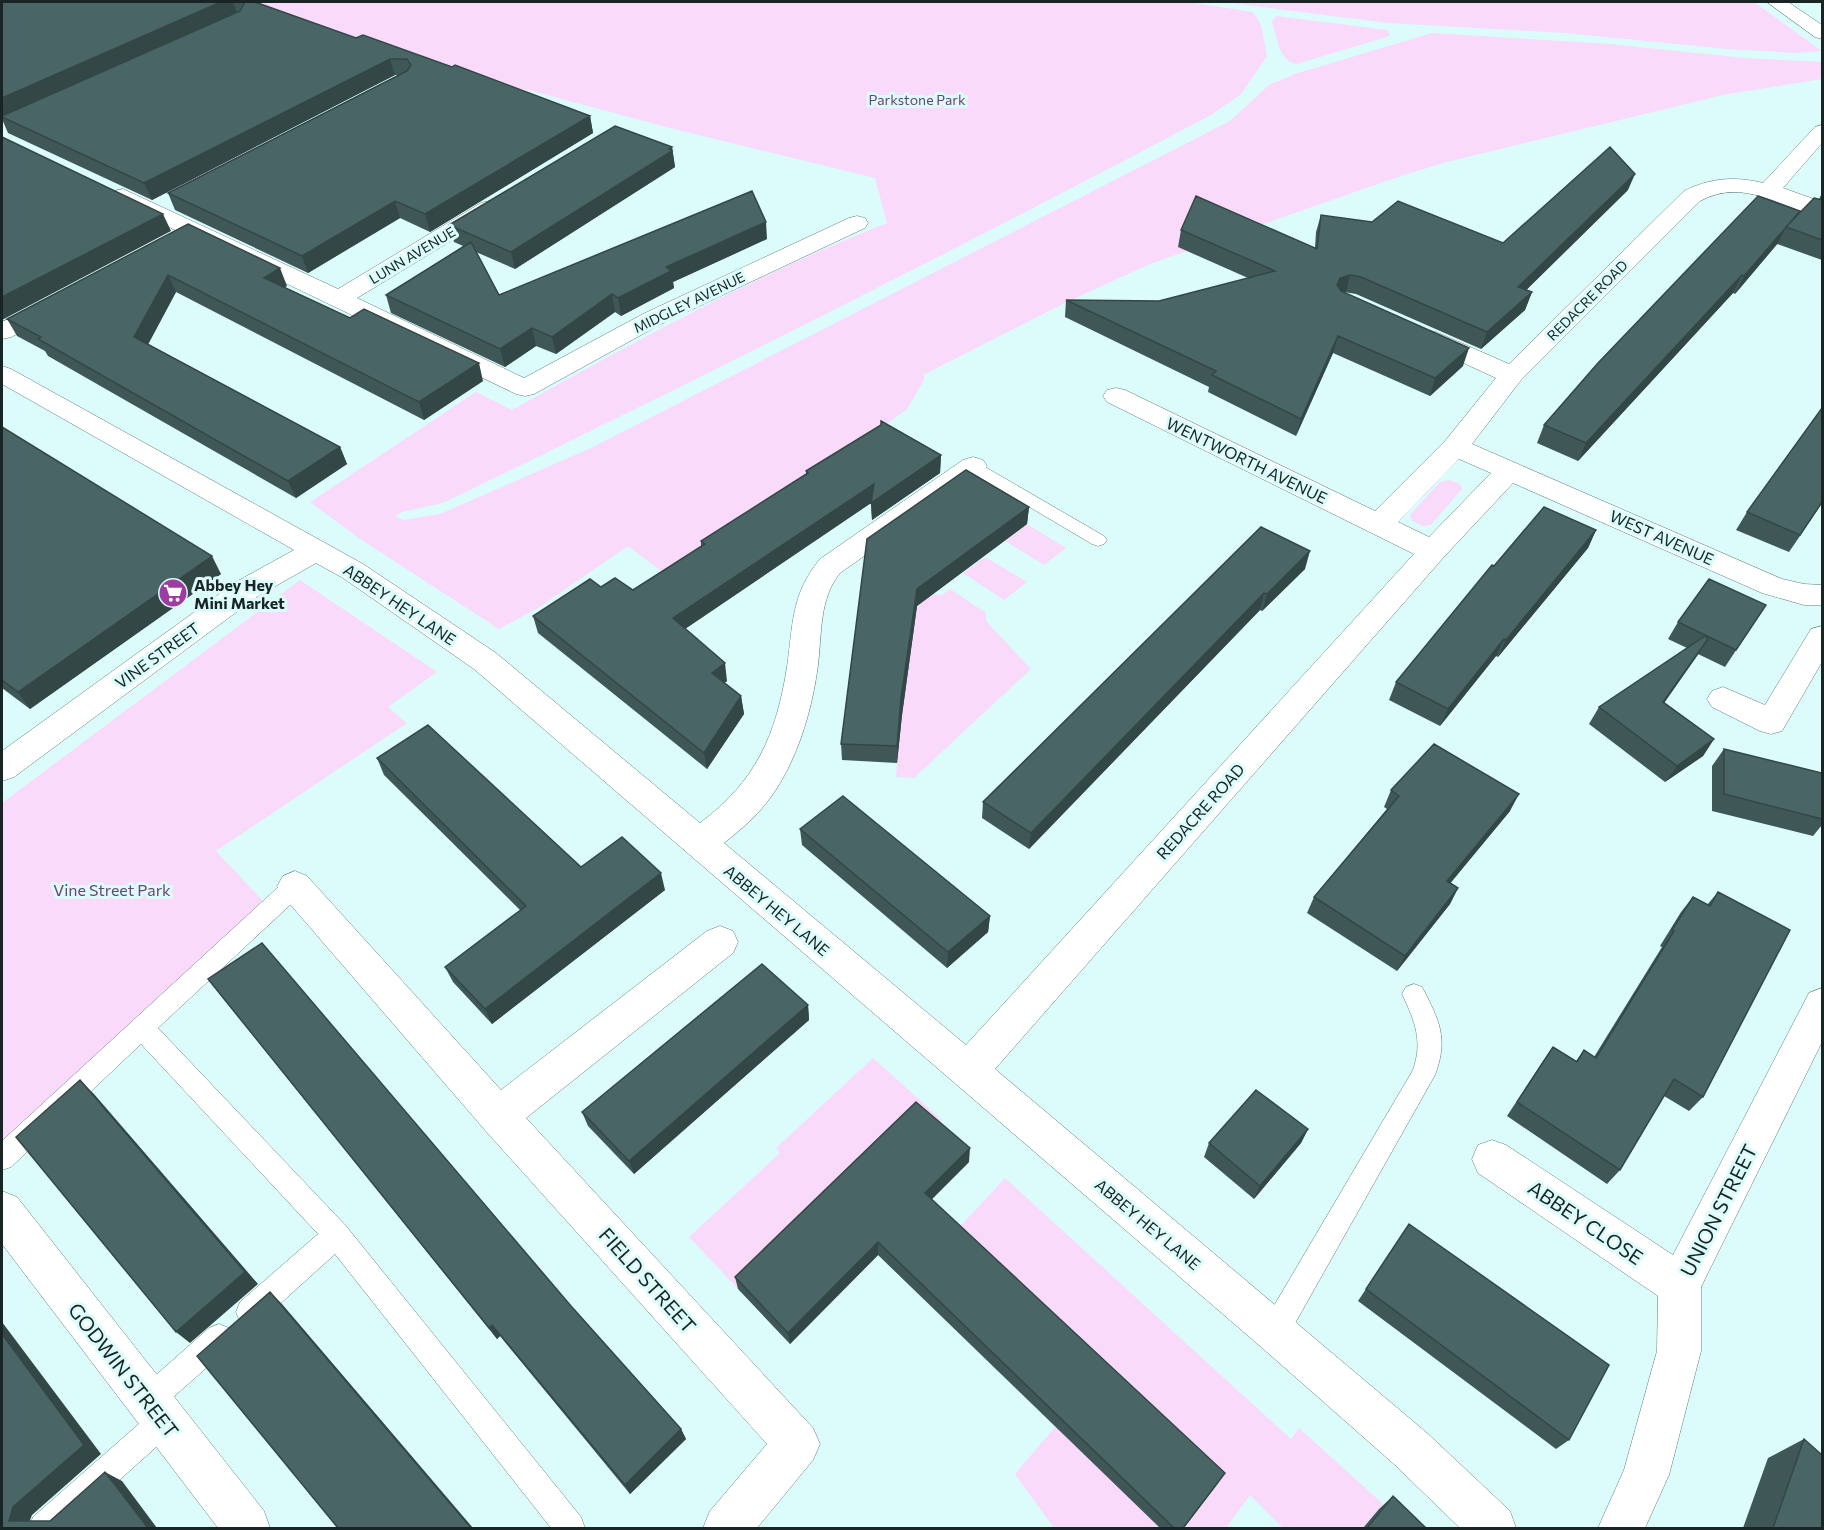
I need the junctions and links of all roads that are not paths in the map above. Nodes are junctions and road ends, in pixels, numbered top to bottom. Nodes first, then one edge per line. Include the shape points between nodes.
1 (1776, 2) edge
2 (1822, 33) edge
3 (1822, 131) edge
4 (99, 185) edge
5 (1768, 191) junction
6 (508, 196) edge
7 (1822, 210) edge
8 (857, 224) dead end
9 (70, 296) edge
10 (339, 299) junction
11 (1408, 329) edge
12 (2, 332) edge
13 (2, 374) edge
14 (1512, 375) junction
15 (1116, 396) dead end
16 (1455, 447) junction
17 (974, 466) joint
18 (1509, 471) junction
19 (1379, 524) junction
20 (1098, 540) dead end
21 (318, 550) junction
22 (1433, 551) junction
23 (1821, 602) edge
24 (1822, 637) edge
25 (1723, 699) dead end
26 (4, 762) edge
27 (698, 843) junction
28 (295, 886) joint
29 (720, 942) dead end
30 (1414, 994) dead end
31 (1822, 1005) edge
32 (142, 1028) junction
33 (968, 1071) junction
34 (498, 1116) junction
35 (2, 1158) edge
36 (1492, 1159) dead end
37 (2, 1211) edge
38 (337, 1235) junction
39 (1680, 1285) junction
40 (1275, 1331) junction
41 (156, 1411) junction
42 (44, 1528) edge
43 (247, 1528) edge
44 (570, 1528) edge
45 (727, 1528) edge
46 (1493, 1528) edge
47 (1622, 1528) edge

1 - 2 street
3 - 5 street
4 - 10 street via 164,205 184,235
5 - 7 street, REDACRE ROAD
5 - 14 street, REDACRE ROAD via 1740,185 1712,186 1692,196
6 - 10 street, LUNN AVENUE
8 - 10 street, MIDGLEY AVENUE via 662,315 525,388
9 - 12 street
11 - 14 street
13 - 21 street, ABBEY HEY LANE
14 - 16 street, REDACRE ROAD
15 - 19 street, WENTWORTH AVENUE
16 - 18 street
16 - 19 street, REDACRE ROAD
17 - 20 lane
17 - 27 street via 821,574 808,614 800,679 771,768 746,804
18 - 22 street, REDACRE ROAD
18 - 23 street, WEST AVENUE via 1772,585
19 - 22 street
21 - 26 street, VINE STREET via 247,589
21 - 27 street, ABBEY HEY LANE via 485,661
22 - 33 street, REDACRE ROAD
24 - 25 street via 1771,722
27 - 33 street, ABBEY HEY LANE
28 - 32 lane
28 - 34 street, FIELD STREET
29 - 34 street
30 - 40 lane via 1429,1028 1432,1055 1424,1075
31 - 39 street, UNION STREET
32 - 35 lane
32 - 38 lane
33 - 40 street, ABBEY HEY LANE
34 - 45 street, FIELD STREET via 797,1444
36 - 39 street, ABBEY CLOSE
37 - 41 street, GODWIN STREET
38 - 41 lane
38 - 44 lane
39 - 47 street, UNION STREET via 1679,1351 1646,1475
40 - 46 street, ABBEY HEY LANE via 1411,1449
41 - 42 lane
41 - 43 street, GODWIN STREET

